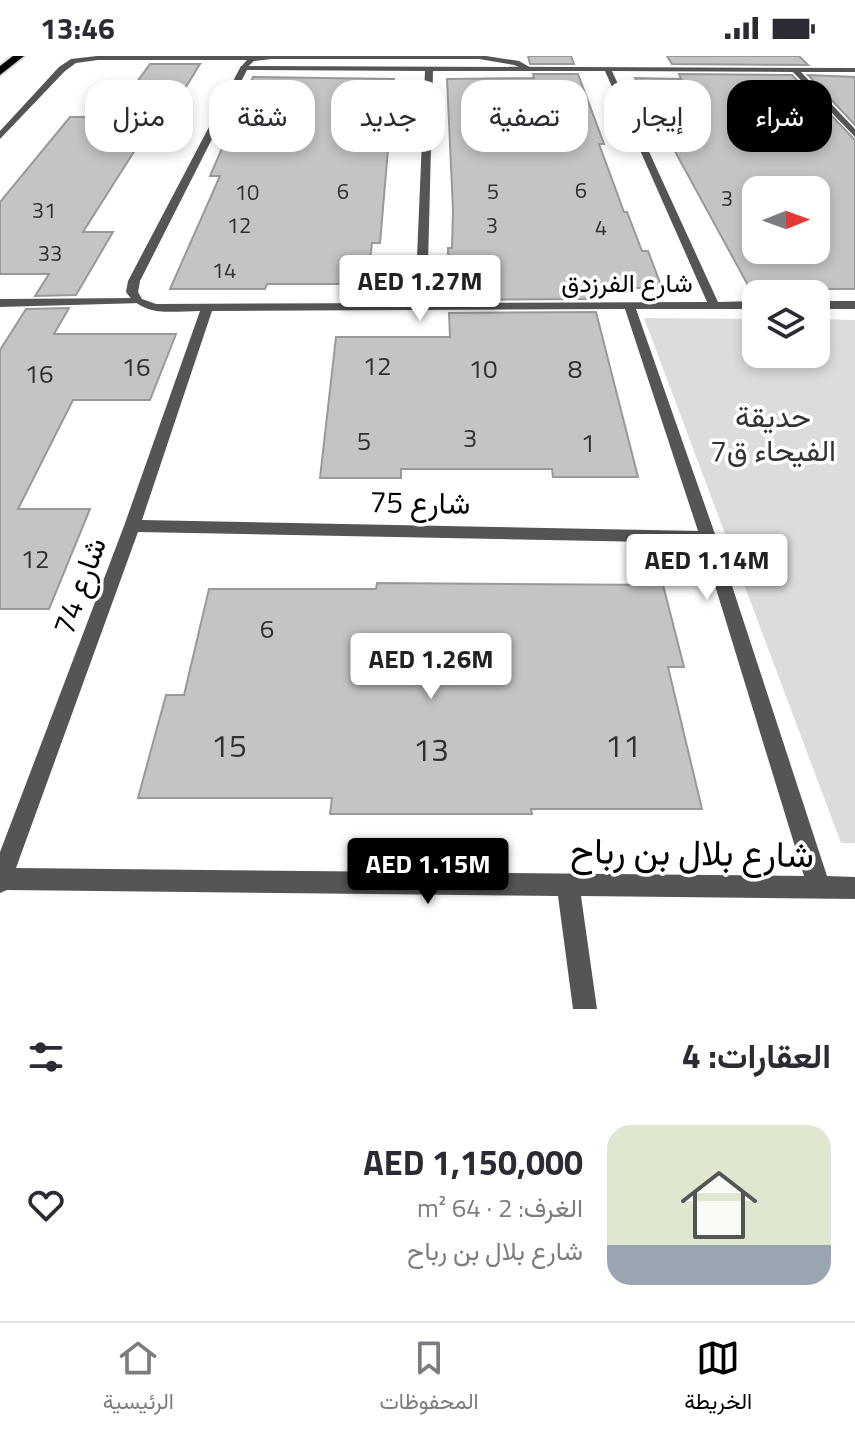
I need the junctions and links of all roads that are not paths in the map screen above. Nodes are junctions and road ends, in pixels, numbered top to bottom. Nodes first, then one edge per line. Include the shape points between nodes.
1 (19, 56) edge
2 (258, 58) edge
3 (244, 68) junction
4 (429, 69) junction
5 (529, 69) junction
6 (608, 70) junction
7 (795, 70) junction
8 (855, 70) edge
9 (0, 72) edge
10 (855, 134) edge
11 (0, 136) edge
12 (138, 301) junction
13 (0, 303) edge
14 (629, 305) junction
15 (714, 305) junction
16 (742, 305) edge
17 (830, 305) edge
18 (855, 305) edge
19 (421, 306) junction
20 (207, 308) junction
21 (132, 526) junction
22 (708, 537) junction
23 (1, 880) edge
24 (568, 885) junction
25 (819, 887) junction
26 (855, 888) edge
27 (585, 1009) edge

1 - 9 highway
2 - 3 street
2 - 5 street via 479,57
2 - 11 street via 74,61
3 - 4 street
3 - 12 street via 134,281 132,292
4 - 5 street
4 - 19 street
5 - 6 street
6 - 7 street
6 - 15 street
7 - 8 street
7 - 10 street
12 - 13 street, شارع الفرزدق
12 - 20 street, شارع الفرزدق via 154,308
14 - 15 street, شارع الفرزدق
14 - 19 street, شارع الفرزدق
14 - 22 street
15 - 16 street, شارع الفرزدق
17 - 18 street
19 - 20 street, شارع الفرزدق
20 - 21 street, شارع 74
21 - 22 street, شارع 75
21 - 23 street, شارع 74
22 - 25 street
23 - 24 street, شارع بلال بن رباح
24 - 25 street, شارع بلال بن رباح
24 - 27 street
25 - 26 street, شارع بلال بن رباح

